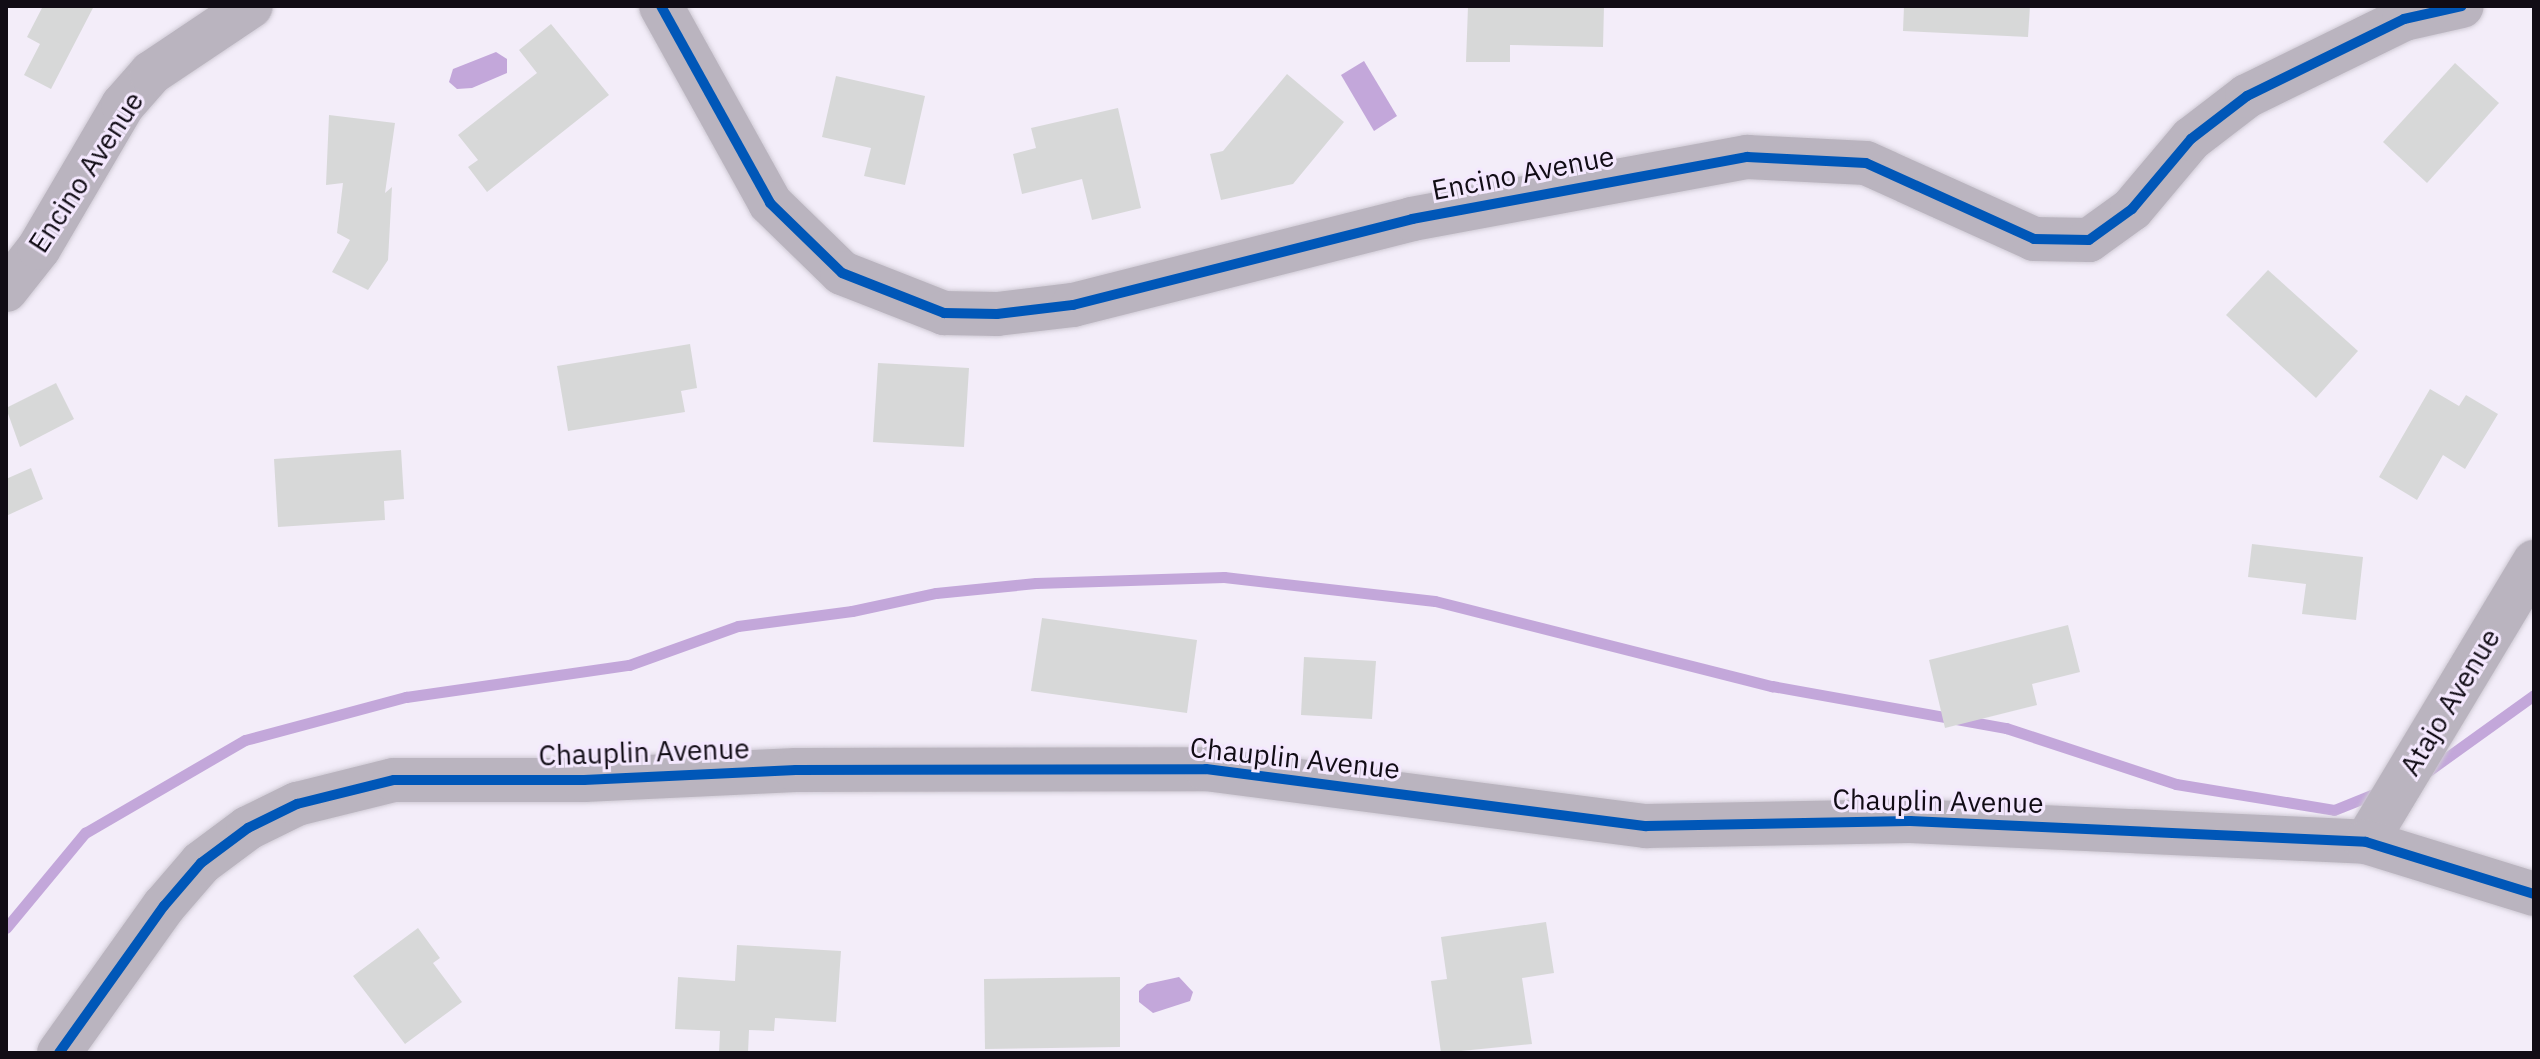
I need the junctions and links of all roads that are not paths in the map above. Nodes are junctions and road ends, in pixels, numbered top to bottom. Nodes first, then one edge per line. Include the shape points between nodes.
1 (251, 6) edge
2 (661, 6) edge
3 (2462, 6) edge
4 (6, 290) edge
5 (2534, 562) edge
6 (2366, 842) junction
7 (2534, 894) edge
8 (59, 1053) edge

1 - 4 street, Encino Avenue via 151,73 123,105 39,248
2 - 3 street, Encino Avenue via 770,203 842,273 944,313 997,314 1073,305 1427,216 1747,157 1866,163 2034,239 2089,240 2132,209 2191,139 2247,96 2404,19
5 - 6 street, Atajo Avenue
6 - 7 street, Chauplin Avenue
6 - 8 street, Chauplin Avenue via 1910,821 1646,826 1206,769 796,770 584,780 394,780 297,804 248,828 201,863

